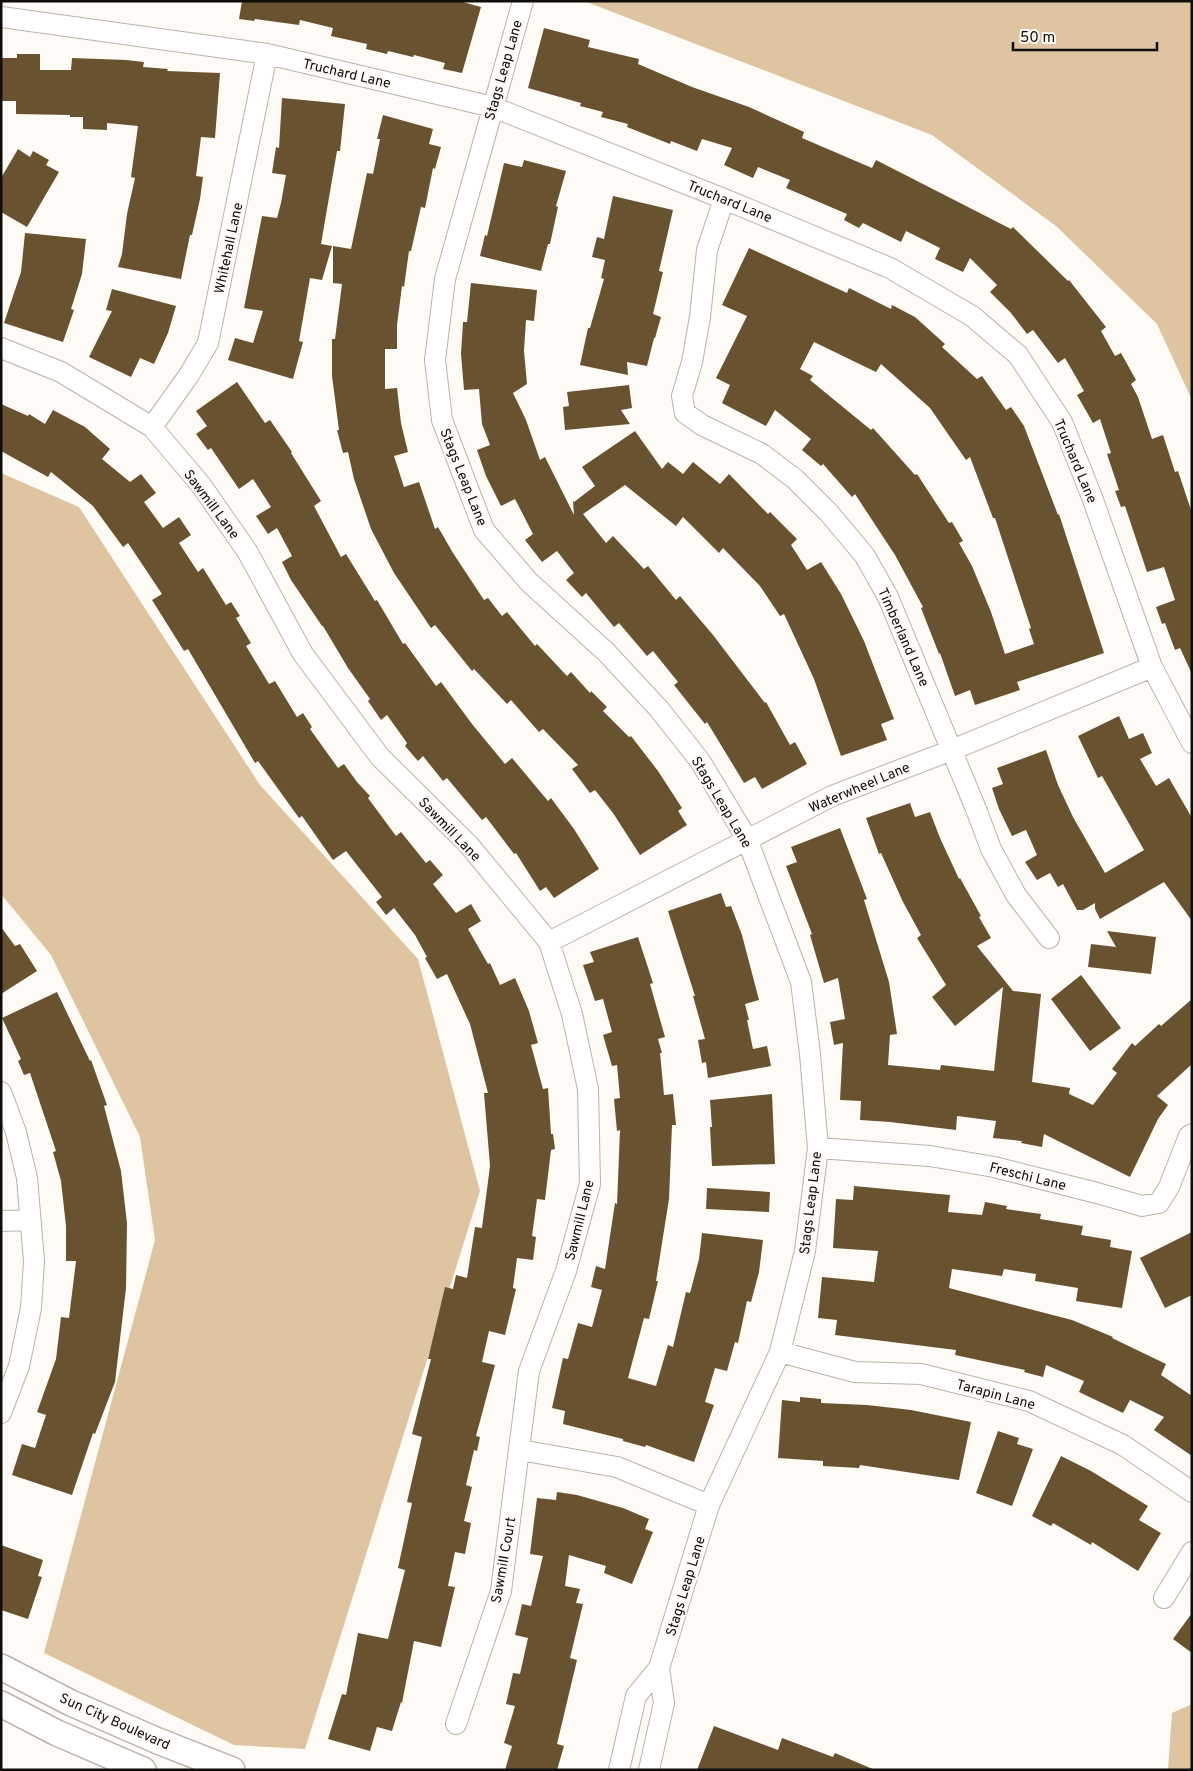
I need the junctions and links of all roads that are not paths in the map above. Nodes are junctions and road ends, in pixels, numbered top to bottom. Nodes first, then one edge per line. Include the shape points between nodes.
1 (523, 1) edge
2 (1, 17) edge
3 (267, 54) junction
4 (493, 107) junction
5 (724, 198) junction
6 (1, 348) edge
7 (152, 427) junction
8 (1152, 667) junction
9 (1192, 743) edge
10 (952, 750) junction
11 (747, 839) junction
12 (1049, 938) dead end
13 (548, 942) junction
14 (1, 1092) edge
15 (1192, 1134) edge
16 (818, 1148) junction
17 (30, 1220) junction
18 (1, 1221) edge
19 (780, 1352) junction
20 (1, 1413) edge
21 (520, 1450) junction
22 (1192, 1492) edge
23 (709, 1505) junction
24 (1192, 1552) edge
25 (1164, 1598) dead end
26 (1, 1667) edge
27 (659, 1668) junction
28 (1, 1704) edge
29 (456, 1724) dead end
30 (143, 1770) edge
31 (232, 1770) edge
32 (619, 1770) edge
33 (649, 1770) edge

1 - 4 street, Stags Leap Lane
2 - 3 street, Truchard Lane
3 - 4 street, Truchard Lane
3 - 7 street, Whitehall Lane via 208,343
4 - 5 street, Truchard Lane
4 - 11 street, Stags Leap Lane via 445,279 434,360 442,420 484,530 529,582 606,652 660,709 700,761
5 - 8 street, Truchard Lane via 890,268 972,316 1018,355 1062,422
5 - 10 street, Timberland Lane via 707,250 700,317 682,396 685,413 702,425 762,454 788,474 829,513 865,556 888,597
6 - 7 street, Sawmill Lane via 61,372
7 - 13 street, Sawmill Lane via 201,485 247,551 303,654 380,757 469,845
8 - 9 street, Truchard Lane
8 - 10 street, Waterwheel Lane
10 - 11 street, Waterwheel Lane via 832,796
10 - 12 street via 991,849 1016,895
11 - 13 street, Waterwheel Lane
11 - 16 street, Stags Leap Lane via 801,982
13 - 21 street, Sawmill Lane via 572,1014 588,1089 590,1184 566,1271 529,1371
14 - 17 street via 16,1132 27,1178
15 - 16 street, Freschi Lane via 1159,1203 1142,1206 994,1167 930,1156
16 - 19 street, Stags Leap Lane via 805,1251
17 - 18 street
17 - 20 street via 34,1261 31,1308 19,1366
19 - 22 street, Tarapin Lane via 855,1372 921,1374 1029,1401 1123,1445
19 - 23 street, Stags Leap Lane
21 - 23 street via 617,1467
21 - 29 street, Sawmill Court via 501,1591
23 - 27 street, Stags Leap Lane
24 - 25 street
26 - 31 street, Sun City Boulevard via 71,1703
27 - 32 street, Stags Leap Lane via 636,1696
27 - 33 street, Stags Leap Lane via 664,1703
28 - 30 street via 57,1733

